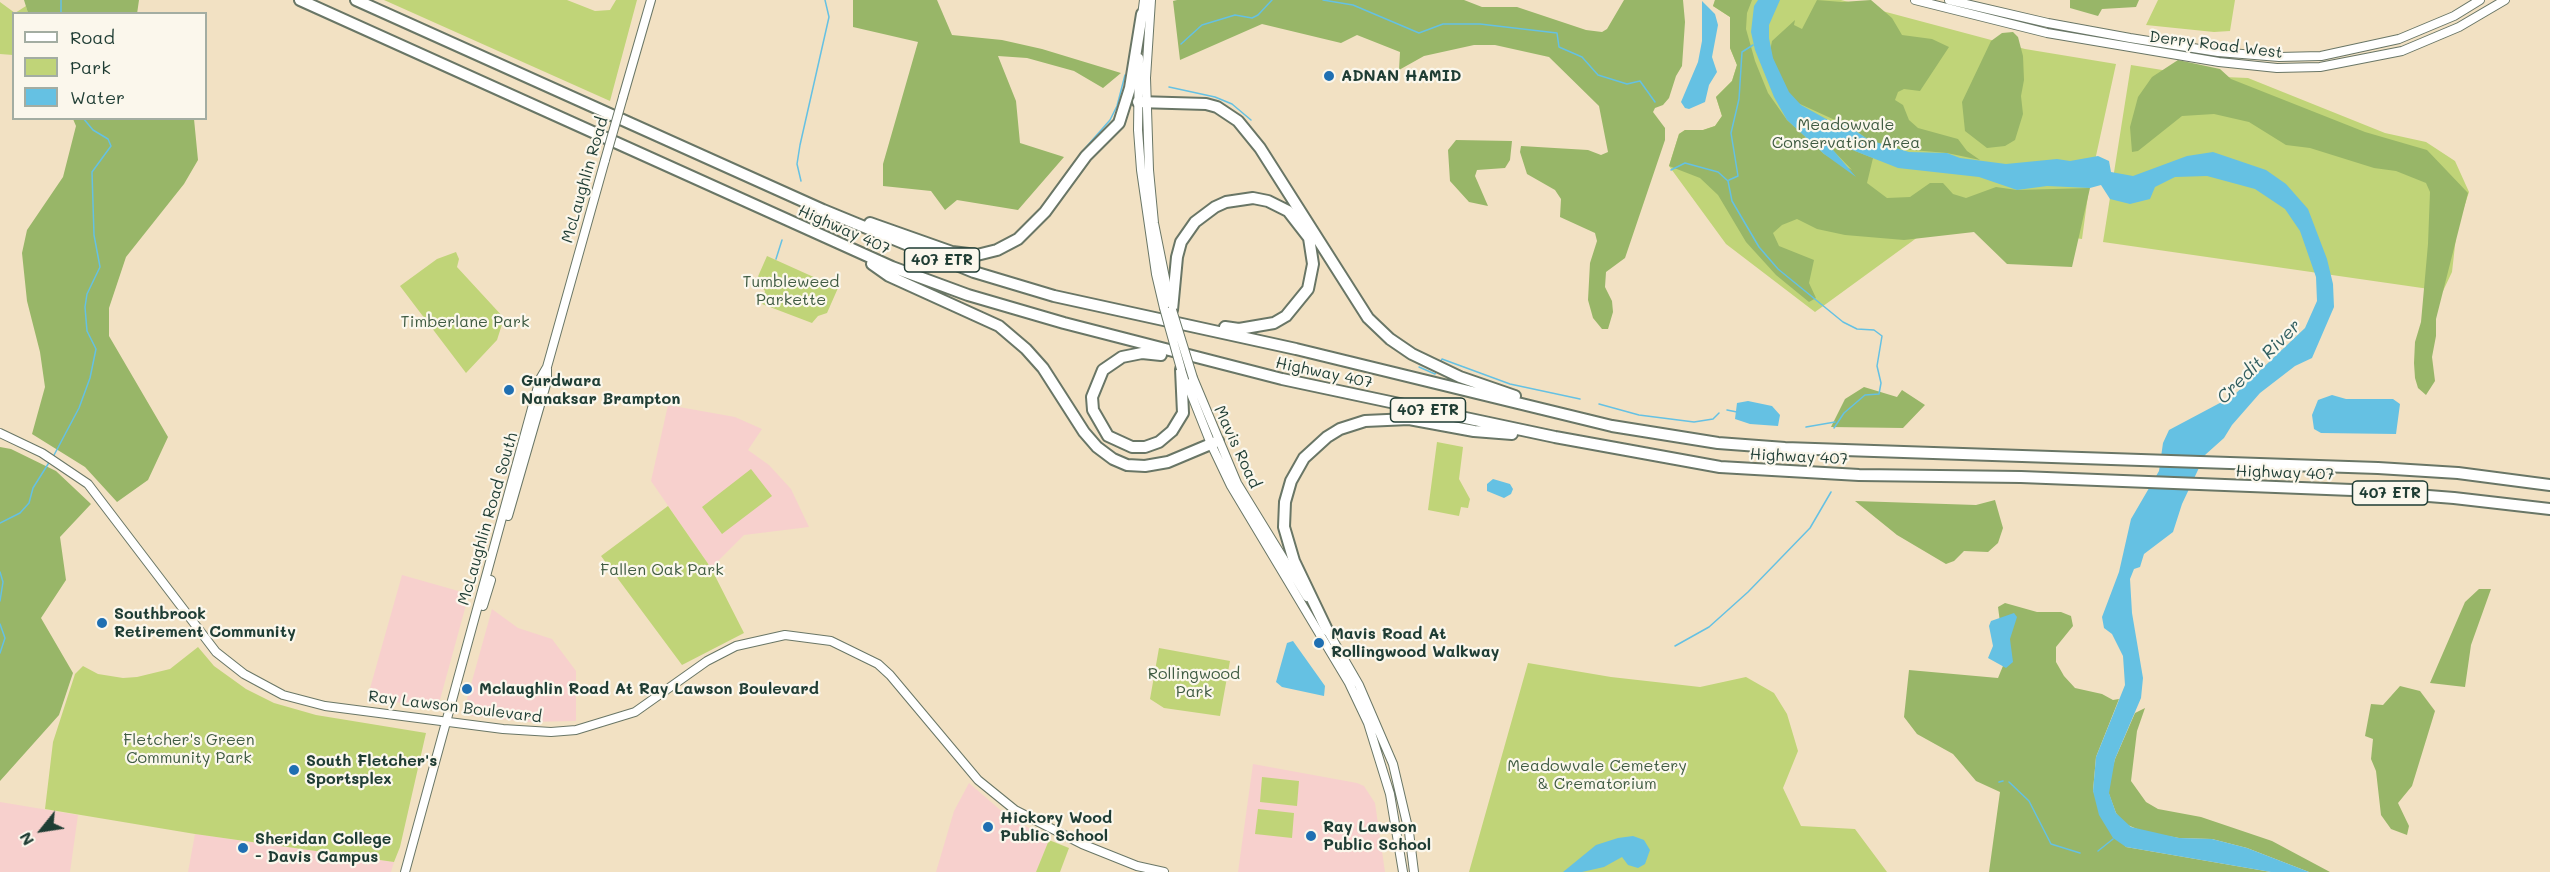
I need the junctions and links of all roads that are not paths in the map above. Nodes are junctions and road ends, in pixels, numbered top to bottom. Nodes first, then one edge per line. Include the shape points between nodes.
1 (300, 0) edge
2 (356, 0) edge
3 (651, 0) edge
4 (1915, 0) edge
5 (1949, 0) edge
6 (2480, 0) edge
7 (2505, 0) edge
8 (1146, 6) edge
9 (1142, 101) junction
10 (823, 210) junction
11 (852, 250) junction
12 (1168, 309) junction
13 (1184, 324) junction
14 (1194, 359) junction
15 (547, 367) joint
16 (1181, 369) junction
17 (1563, 415) junction
18 (0, 433) edge
19 (1556, 438) junction
20 (1215, 443) junction
21 (2550, 485) edge
22 (2550, 509) edge
23 (1327, 630) junction
24 (447, 720) junction
25 (405, 872) edge
26 (1164, 872) edge
27 (1403, 872) edge
28 (1414, 872) edge

1 - 11 highway, Highway 407 / 407 ETR
2 - 10 highway, Highway 407 / 407 ETR
3 - 15 main road, McLaughlin Road, bridge
4 - 7 main road, Derry Road West via 2047,33 2277,68 2320,67 2402,51 2458,27
5 - 6 main road, Derry Road West via 2130,38 2279,57 2321,56 2399,39 2454,16
8 - 9 main road, Mavis Road
8 - 10 highway via 1119,123 1086,156 1045,212 1018,239 977,255 951,252
9 - 12 main road, Mavis Road via 1141,170 1156,274
9 - 17 highway via 1206,104 1238,121 1260,148 1368,318 1390,339 1433,365
10 - 13 highway, Highway 407 / 407 ETR via 974,272 1054,296
11 - 14 highway, Highway 407 / 407 ETR via 968,295
11 - 20 highway via 889,276 999,326 1043,368 1084,432 1113,459 1145,466 1168,462
12 - 13 highway via 1181,242 1195,222 1215,207 1239,199 1268,201 1288,211 1302,226 1312,250 1312,278 1302,300 1286,316 1262,327
12 - 16 main road, Mavis Road, bridge
12 - 20 main road, Mavis Road, bridge
13 - 17 highway, Highway 407 / 407 ETR
14 - 16 highway via 1142,353 1111,364 1103,370 1092,397 1098,424 1108,436 1132,447 1159,442 1172,431 1182,414
14 - 19 highway, Highway 407 / 407 ETR
15 - 24 main road, McLaughlin Road South via 540,379
16 - 20 main road, Mavis Road
17 - 21 highway, Highway 407 / 407 ETR via 1652,433 1785,448 2457,473
18 - 24 main road, Ray Lawson Boulevard via 42,453 88,484 205,639 244,675 267,689 300,701
19 - 22 highway, Highway 407 / 407 ETR via 1720,467 2229,485 2454,498
19 - 23 highway via 1386,418 1352,424 1318,443 1291,481 1284,527 1294,561
20 - 23 main road, Mavis Road
20 - 27 main road, Mavis Road via 1245,512 1349,682 1368,723 1390,794
23 - 28 main road, Mavis Road via 1368,704 1393,764
24 - 25 main road, McLaughlin Road South
24 - 26 main road, Ray Lawson Boulevard via 551,732 590,727 635,712 707,661 736,646 785,635 831,640 891,675 978,780 1015,810 1082,844 1137,866

